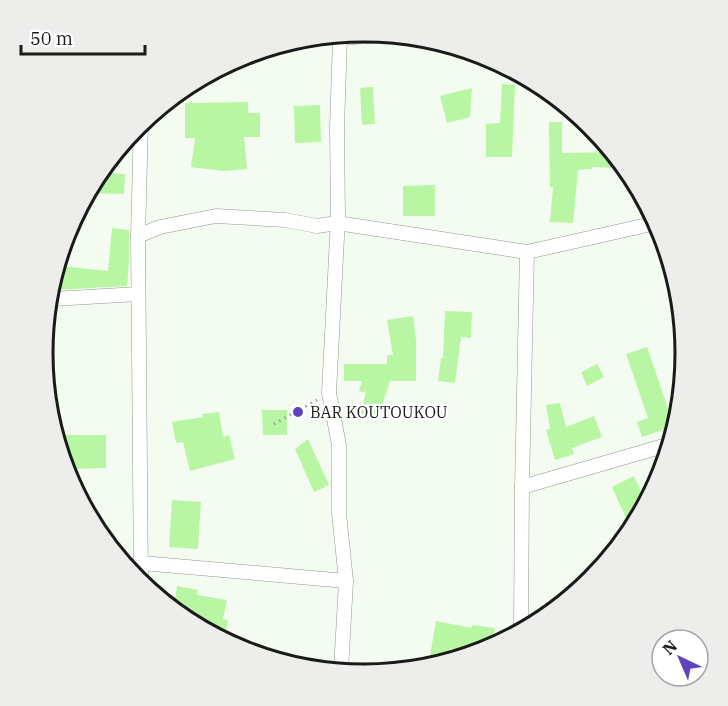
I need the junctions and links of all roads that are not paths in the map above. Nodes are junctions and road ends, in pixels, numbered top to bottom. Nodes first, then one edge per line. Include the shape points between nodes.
1 (334, 44) edge
2 (141, 137) edge
3 (337, 223) junction
4 (647, 225) edge
5 (138, 236) junction
6 (527, 252) junction
7 (138, 294) junction
8 (58, 298) edge
9 (660, 447) edge
10 (522, 487) junction
11 (142, 563) junction
12 (142, 570) edge
13 (346, 580) junction
14 (521, 621) edge
15 (341, 663) edge

1 - 3 street
2 - 5 street
3 - 5 street via 317,226 216,216 160,227
3 - 6 street
3 - 13 street via 329,393 339,445 339,513
4 - 6 street
5 - 7 street
6 - 10 street
7 - 8 street
7 - 11 street
9 - 10 street
10 - 14 street
11 - 12 street
11 - 13 street
13 - 15 street

